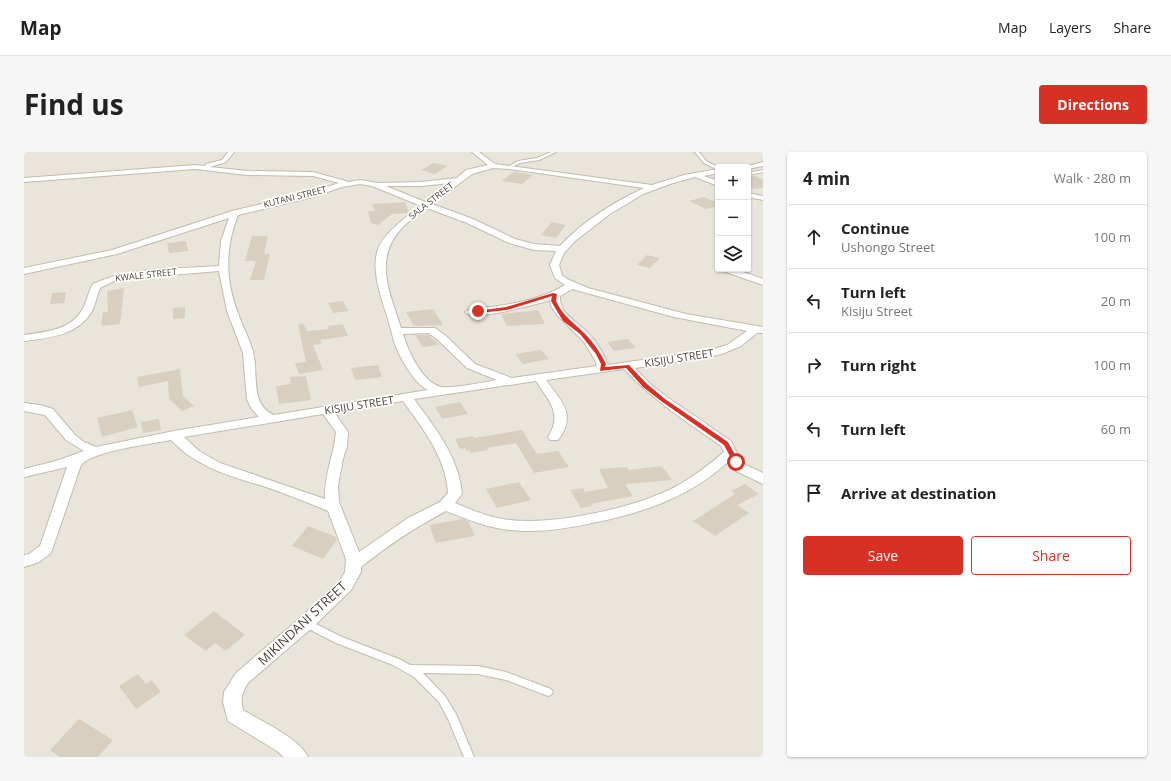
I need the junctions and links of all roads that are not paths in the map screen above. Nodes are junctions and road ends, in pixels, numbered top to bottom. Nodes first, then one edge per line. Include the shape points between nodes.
1 (231, 152) edge
2 (475, 152) edge
3 (554, 152) edge
4 (697, 152) edge
5 (763, 164) edge
6 (493, 166) junction
7 (510, 166) junction
8 (751, 166) edge
9 (202, 167) junction
10 (715, 168) edge
11 (715, 171) edge
12 (763, 171) edge
13 (751, 173) edge
14 (694, 175) junction
15 (24, 180) edge
16 (458, 180) junction
17 (715, 183) edge
18 (348, 184) junction
19 (376, 184) junction
20 (652, 187) junction
21 (751, 196) edge
22 (763, 198) edge
23 (427, 205) junction
24 (236, 213) junction
25 (562, 249) junction
26 (223, 268) junction
27 (24, 271) edge
28 (735, 272) edge
29 (763, 282) edge
30 (572, 285) junction
31 (555, 294) junction
32 (470, 312) dead end
33 (759, 330) edge
34 (396, 331) junction
35 (24, 338) edge
36 (627, 366) junction
37 (602, 370) junction
38 (540, 379) junction
39 (512, 382) junction
40 (442, 391) junction
41 (407, 398) junction
42 (24, 407) edge
43 (326, 410) junction
44 (273, 419) junction
45 (174, 436) junction
46 (554, 437) dead end
47 (96, 451) junction
48 (731, 452) junction
49 (80, 458) junction
50 (24, 473) edge
51 (763, 479) edge
52 (445, 505) junction
53 (334, 508) junction
54 (24, 561) edge
55 (354, 564) junction
56 (306, 623) junction
57 (408, 669) junction
58 (548, 692) dead end
59 (298, 757) edge
60 (469, 757) edge

1 - 9 street via 224,161
2 - 6 street
3 - 7 lane
4 - 10 lane via 705,162
5 - 8 street
6 - 7 street, SALA STREET
6 - 16 street, SALA STREET via 474,170
7 - 20 street, SALA STREET
9 - 15 street
9 - 18 street via 247,173 313,174
11 - 14 street
12 - 13 lane
14 - 17 street
14 - 20 street
16 - 19 street via 422,184
16 - 23 street, SALA STREET
18 - 19 street, KUTANI STREET
18 - 24 street, KUTANI STREET
19 - 23 street, KUTANI STREET
20 - 25 street via 608,212
21 - 22 street
23 - 25 street, KUTANI STREET via 512,240 534,247
23 - 34 street, SALA STREET via 398,227 383,248 380,265
24 - 26 street via 227,230
24 - 27 street, KUTANI STREET via 114,252
25 - 30 street via 556,257 555,270 557,275
26 - 35 street, KWALE STREET via 131,275 111,279 96,286 88,309 79,321 60,332
26 - 44 street via 226,290 248,354 252,398 260,412
28 - 29 street
30 - 31 street
30 - 33 street via 682,316
31 - 32 street via 507,308
31 - 37 street via 554,301 559,312 598,354 603,364
33 - 36 street, KISIJU STREET via 734,347 718,352
34 - 39 street via 431,330 471,366
34 - 40 street, SALA STREET via 402,349 419,376 428,386
36 - 37 street, KISIJU STREET
36 - 48 street via 663,400 721,439
37 - 38 street, KISIJU STREET
38 - 39 street, KISIJU STREET
38 - 46 street via 562,412 561,427
39 - 40 street, KISIJU STREET
40 - 41 street, KISIJU STREET
41 - 43 street, KISIJU STREET
41 - 52 street via 445,455 454,479 455,494
42 - 47 street via 48,412 75,443
43 - 44 street, KISIJU STREET
43 - 53 street via 342,432 331,485
44 - 45 street, KISIJU STREET
45 - 47 street, KISIJU STREET
45 - 53 street via 194,455 220,468 313,498
47 - 49 street, KISIJU STREET
48 - 51 street via 741,468
48 - 52 street via 705,474 670,496 643,506 573,522 543,526 509,525 484,520
49 - 50 street, KISIJU STREET
49 - 54 street via 75,464 46,549 34,558
52 - 55 street via 413,522
53 - 55 street
55 - 56 street, MIKINDANI STREET via 353,572 345,586
56 - 57 lane
56 - 59 street, MIKINDANI STREET via 242,678 233,692 232,702 235,715 284,745
57 - 58 lane via 478,670 506,676
57 - 60 lane via 417,674 442,699

